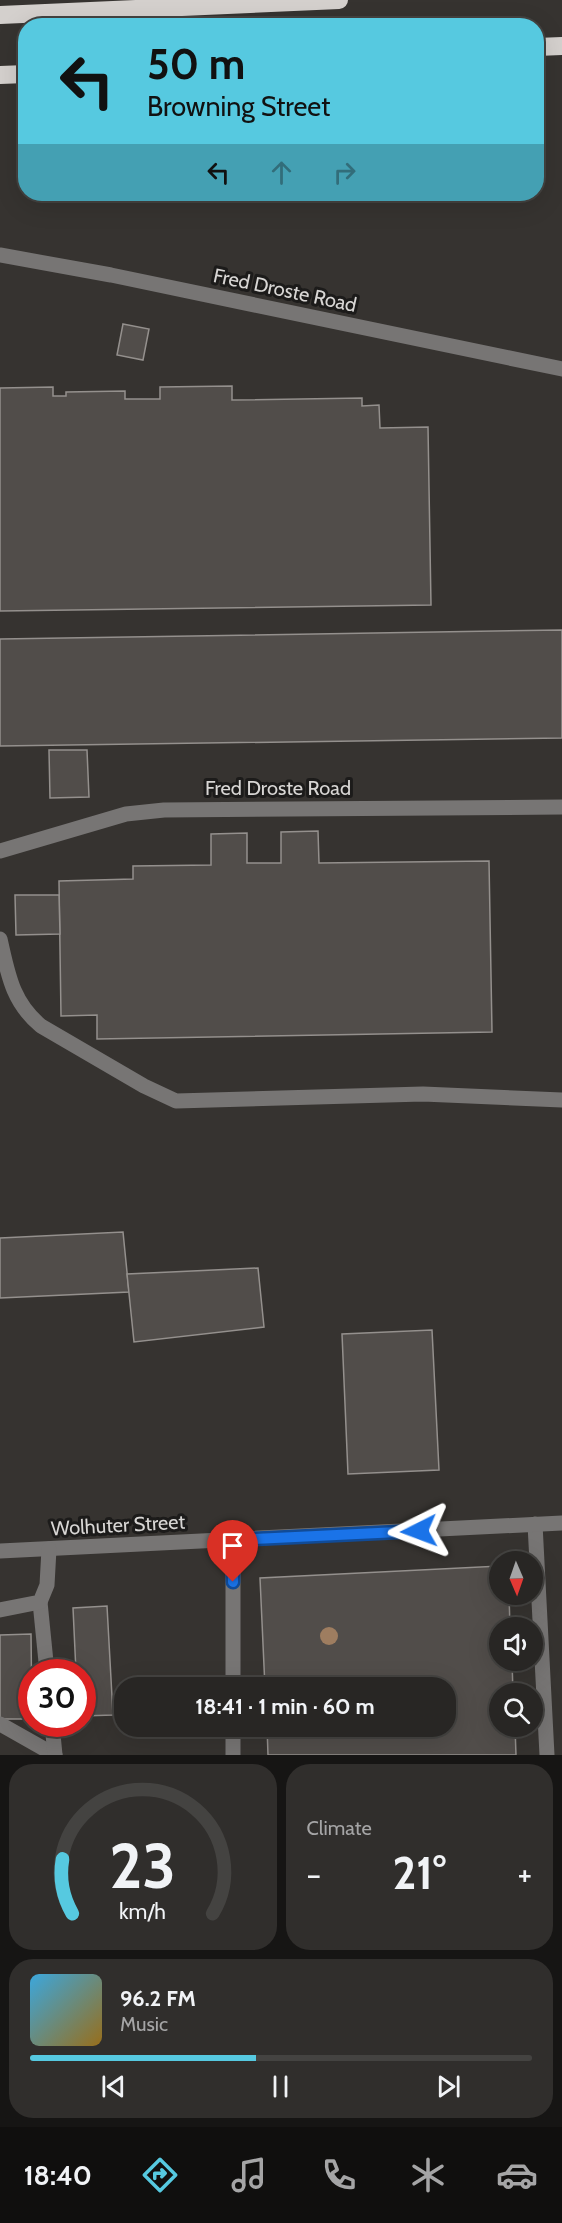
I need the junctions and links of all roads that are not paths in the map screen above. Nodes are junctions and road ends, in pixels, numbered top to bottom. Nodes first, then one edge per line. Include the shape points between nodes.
1 (339, 0) edge
2 (0, 15) edge
3 (562, 46) edge
4 (544, 47) edge
5 (18, 74) edge
6 (0, 75) edge
7 (0, 255) edge
8 (562, 369) edge
9 (562, 807) edge
10 (0, 851) edge
11 (0, 939) edge
12 (562, 1100) edge
13 (562, 1523) edge
14 (536, 1524) junction
15 (232, 1540) junction
16 (49, 1549) junction
17 (0, 1551) edge
18 (40, 1602) junction
19 (0, 1610) edge
20 (46, 1659) edge
21 (233, 1677) edge
22 (0, 1724) edge
23 (53, 1737) edge
24 (233, 1737) edge
25 (55, 1755) edge
26 (233, 1755) edge
27 (547, 1755) edge

1 - 2 highway
3 - 4 highway
5 - 6 highway
7 - 8 street, Fred Droste Road
9 - 10 street, Fred Droste Road via 164,810 126,814
11 - 12 street via 12,990 30,1016 144,1086 176,1101 423,1094
13 - 14 street, Wolhuter Street
14 - 15 street, Wolhuter Street
14 - 27 street
15 - 16 street, Wolhuter Street
15 - 21 street
16 - 17 street, Wolhuter Street
16 - 18 street via 47,1585
18 - 19 street
18 - 20 street
22 - 25 street
23 - 25 street
24 - 26 street

